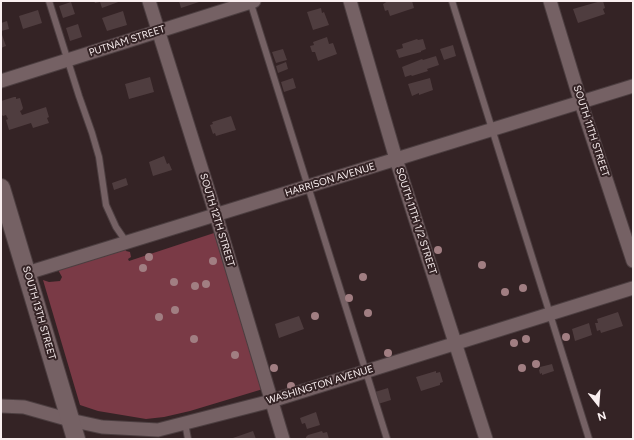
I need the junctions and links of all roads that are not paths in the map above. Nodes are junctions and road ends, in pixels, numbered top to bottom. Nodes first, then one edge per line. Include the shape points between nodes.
1 (49, 1) edge
2 (149, 1) edge
3 (251, 1) edge
4 (350, 1) edge
5 (452, 1) edge
6 (550, 1) edge
7 (158, 30) junction
8 (67, 60) junction
9 (1, 81) edge
10 (633, 86) edge
11 (581, 103) junction
12 (492, 130) junction
13 (396, 159) junction
14 (307, 187) junction
15 (1, 188) edge
16 (5, 215) edge
17 (216, 215) junction
18 (127, 242) junction
19 (633, 261) edge
20 (27, 273) junction
21 (633, 288) edge
22 (550, 314) junction
23 (456, 343) junction
24 (365, 372) junction
25 (271, 401) junction
26 (1, 406) edge
27 (70, 420) junction
28 (185, 423) junction
29 (76, 439) edge
30 (188, 439) edge
31 (283, 439) edge
32 (387, 439) edge
33 (486, 439) edge
34 (589, 439) edge

1 - 8 lane
2 - 7 street, SOUTH 12TH STREET
3 - 7 street, PUTNAM STREET
3 - 14 lane
4 - 13 street, SOUTH 11TH 1/2 STREET
5 - 12 lane
6 - 11 street, SOUTH 11TH STREET
7 - 8 street, PUTNAM STREET
7 - 17 street, SOUTH 12TH STREET
8 - 9 street, PUTNAM STREET
8 - 18 lane via 97,151 106,205 116,227
10 - 11 street, HARRISON AVENUE
11 - 12 street, HARRISON AVENUE
11 - 19 street, SOUTH 11TH STREET
12 - 13 street, HARRISON AVENUE
12 - 22 lane
13 - 14 street, HARRISON AVENUE
13 - 23 street, SOUTH 11TH 1/2 STREET
14 - 17 street, HARRISON AVENUE
14 - 24 lane
15 - 16 main road, SOUTH 13TH STREET
16 - 20 main road, SOUTH 13TH STREET
17 - 18 street, HARRISON AVENUE
17 - 25 street, SOUTH 12TH STREET
18 - 20 street, HARRISON AVENUE
20 - 27 main road, SOUTH 13TH STREET
21 - 22 street, WASHINGTON AVENUE
22 - 23 street, WASHINGTON AVENUE
22 - 34 lane
23 - 24 street, WASHINGTON AVENUE
23 - 33 street, SOUTH 11TH 1/2 STREET
24 - 25 street, WASHINGTON AVENUE
24 - 32 lane
25 - 28 street, WASHINGTON AVENUE
25 - 31 street, SOUTH 12TH STREET
26 - 27 street, WASHINGTON AVENUE via 24,407
27 - 28 street, WASHINGTON AVENUE via 102,427 158,430
27 - 29 main road, SOUTH 13TH STREET
28 - 30 lane

